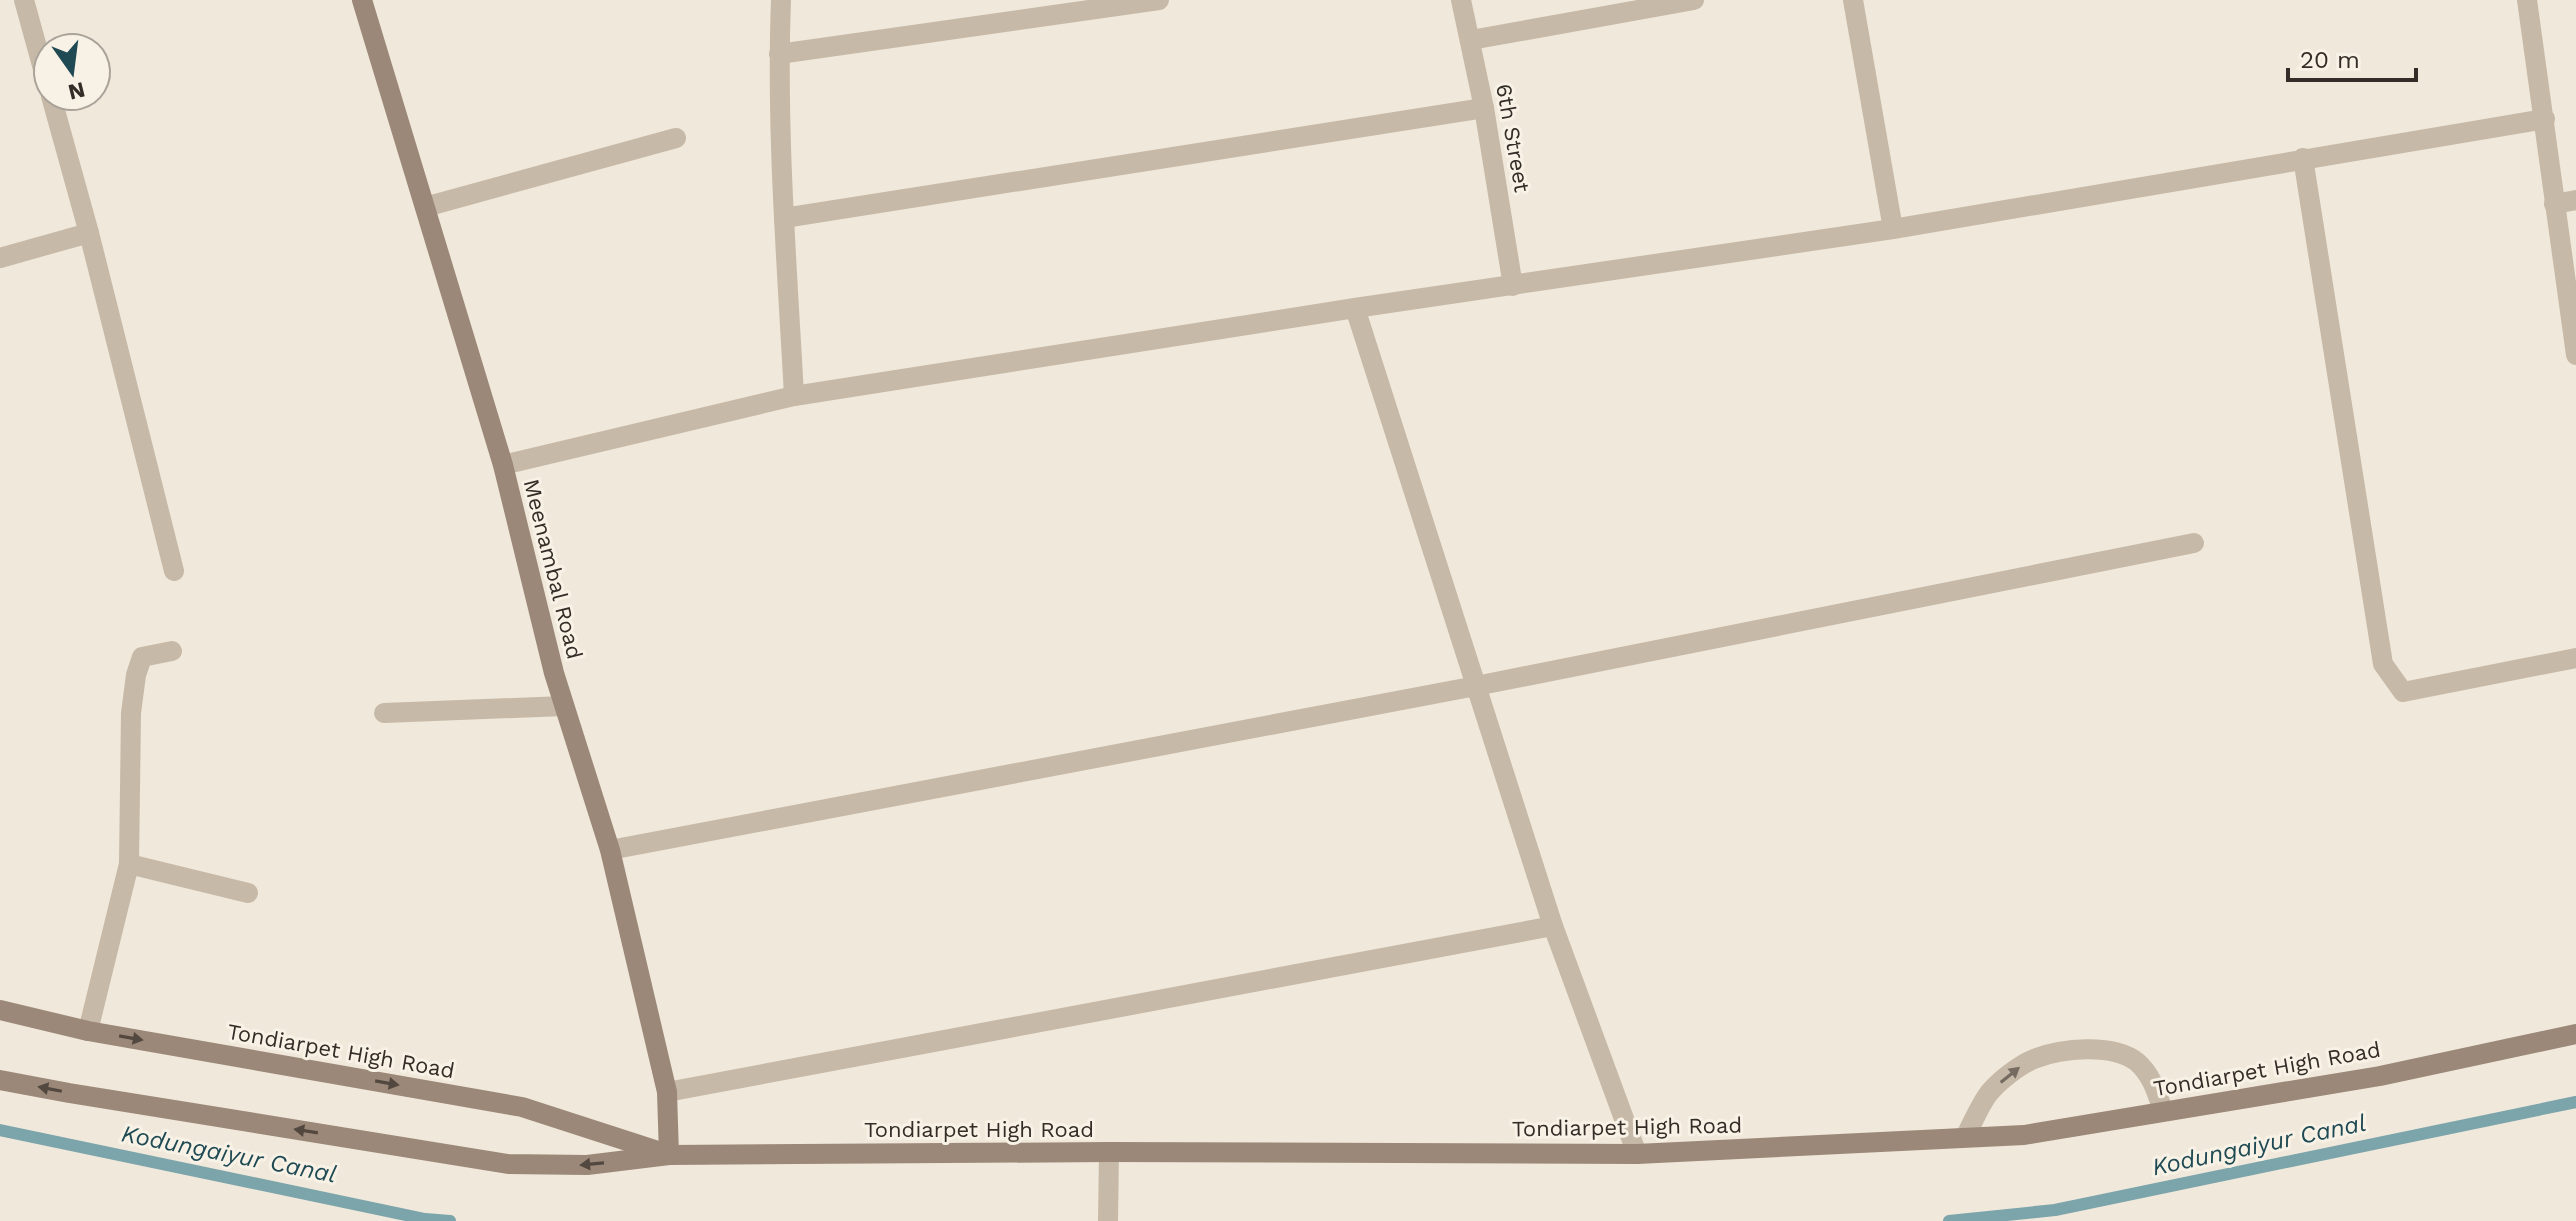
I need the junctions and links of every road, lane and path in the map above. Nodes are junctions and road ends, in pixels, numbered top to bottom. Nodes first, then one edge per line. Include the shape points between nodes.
1 (24, 0) edge
2 (362, 0) edge
3 (781, 0) edge
4 (1159, 0) edge
5 (1461, 0) edge
6 (1694, 0) edge
7 (1853, 0) edge
8 (2527, 0) edge
9 (33, 32) edge
10 (1471, 40) junction
11 (779, 54) junction
12 (1484, 108) junction
13 (55, 112) edge
14 (2545, 119) junction
15 (676, 138) dead end
16 (2303, 158) junction
17 (2576, 200) edge
18 (2554, 204) junction
19 (425, 207) junction
20 (784, 218) junction
21 (1893, 229) junction
22 (89, 233) junction
23 (0, 258) edge
24 (1513, 286) junction
25 (1355, 308) junction
26 (2576, 355) edge
27 (794, 396) junction
28 (503, 465) junction
29 (2194, 543) dead end
30 (174, 571) dead end
31 (172, 651) dead end
32 (2576, 658) edge
33 (1476, 686) junction
34 (564, 706) junction
35 (384, 713) dead end
36 (610, 850) junction
37 (129, 864) junction
38 (248, 893) dead end
39 (1553, 926) junction
40 (0, 1010) edge
41 (88, 1031) junction
42 (2576, 1034) edge
43 (0, 1080) edge
44 (667, 1092) junction
45 (2163, 1111) junction
46 (1965, 1137) junction
47 (1109, 1152) junction
48 (1637, 1154) junction
49 (669, 1155) junction
50 (1108, 1221) edge

1 - 9 street
2 - 19 main road, Meenambal Road
3 - 11 street
4 - 11 street
5 - 10 street, 6th Street
6 - 10 street
7 - 21 street
8 - 14 street
10 - 12 street, 6th Street
11 - 20 street
12 - 20 street
12 - 24 street, 6th Street
13 - 22 street
14 - 16 street
14 - 18 street
15 - 19 street
16 - 21 street
16 - 32 street via 2383,664 2403,692
17 - 18 street
18 - 26 street
19 - 28 main road, Meenambal Road
20 - 27 street
21 - 24 street
22 - 23 street
22 - 30 street
24 - 25 street
25 - 27 street
25 - 33 street
27 - 28 street
28 - 34 main road, Meenambal Road
29 - 33 street
31 - 37 street via 142,657 136,675
33 - 36 street
33 - 39 street
34 - 35 street
34 - 36 main road, Meenambal Road
36 - 44 main road, Meenambal Road
37 - 38 street
37 - 41 street
39 - 44 street
39 - 48 street
40 - 41 main road, Tondiarpet High Road
41 -> 49 main road, Tondiarpet High Road via 522,1107
42 - 45 main road, Tondiarpet High Road via 2380,1076
49 -> 43 main road, Tondiarpet High Road via 587,1165 508,1164
44 - 49 main road, Meenambal Road
45 - 46 main road, Tondiarpet High Road via 2024,1135
46 -> 45 street via 1989,1093 2016,1070 2034,1059 2069,1051 2104,1049 2136,1061 2153,1082
46 - 48 main road, Tondiarpet High Road
47 - 48 main road, Tondiarpet High Road
47 - 49 main road, Tondiarpet High Road
47 - 50 street

